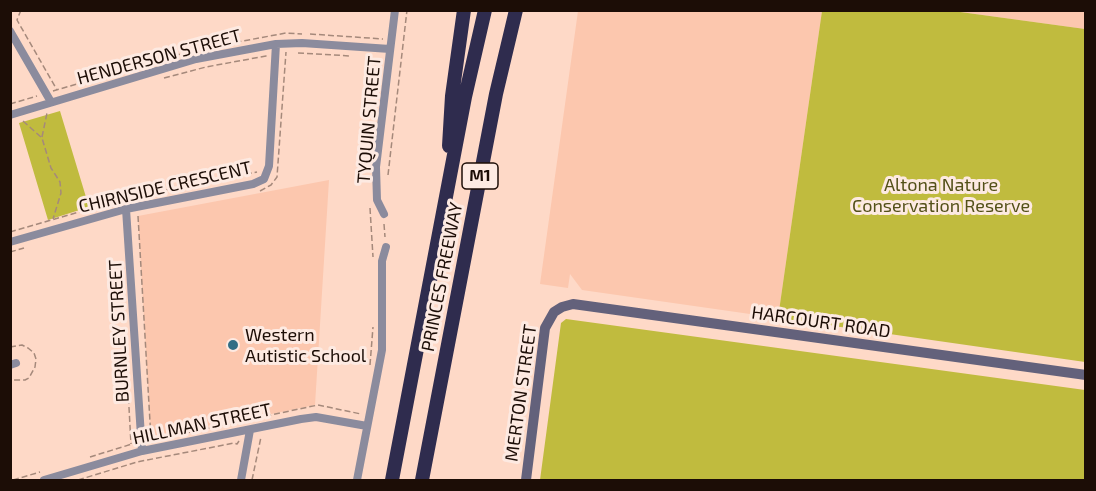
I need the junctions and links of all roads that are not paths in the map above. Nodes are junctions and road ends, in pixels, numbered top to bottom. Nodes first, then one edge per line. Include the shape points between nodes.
1 (395, 10) edge
2 (464, 10) edge
3 (486, 10) edge
4 (516, 10) edge
5 (10, 31) edge
6 (276, 44) junction
7 (390, 49) junction
8 (51, 102) junction
9 (10, 115) edge
10 (445, 205) junction
11 (126, 208) junction
12 (384, 214) road end
13 (10, 242) edge
14 (386, 247) road end
15 (554, 312) joint
16 (1086, 375) edge
17 (367, 426) junction
18 (249, 435) junction
19 (142, 451) junction
20 (67, 477) edge
21 (44, 480) edge
22 (241, 480) edge
23 (357, 480) edge
24 (392, 480) edge
25 (422, 480) edge
26 (526, 480) edge

1 - 7 street, TYQUIN STREET
2 - 10 highway via 452,96
3 - 10 highway, PRINCES FREEWAY / M1
4 - 25 highway, PRINCES FREEWAY / M1 via 496,94
5 - 8 street
6 - 7 street, HENDERSON STREET
6 - 8 street, HENDERSON STREET via 196,59
6 - 11 street, CHIRNSIDE CRESCENT via 264,179
7 - 12 street, TYQUIN STREET via 376,168 377,200
8 - 9 street, HENDERSON STREET
10 - 24 highway, PRINCES FREEWAY / M1
11 - 13 street, CHIRNSIDE CRESCENT
11 - 19 street, BURNLEY STREET
14 - 17 street via 382,261 382,350
15 - 16 street, HARCOURT ROAD via 573,304
15 - 26 street, MERTON STREET via 545,328
17 - 18 street, HILLMAN STREET via 316,417
17 - 23 street
18 - 19 street, HILLMAN STREET
18 - 22 street
19 - 20 street, HILLMAN STREET
20 - 21 street, HILLMAN STREET

